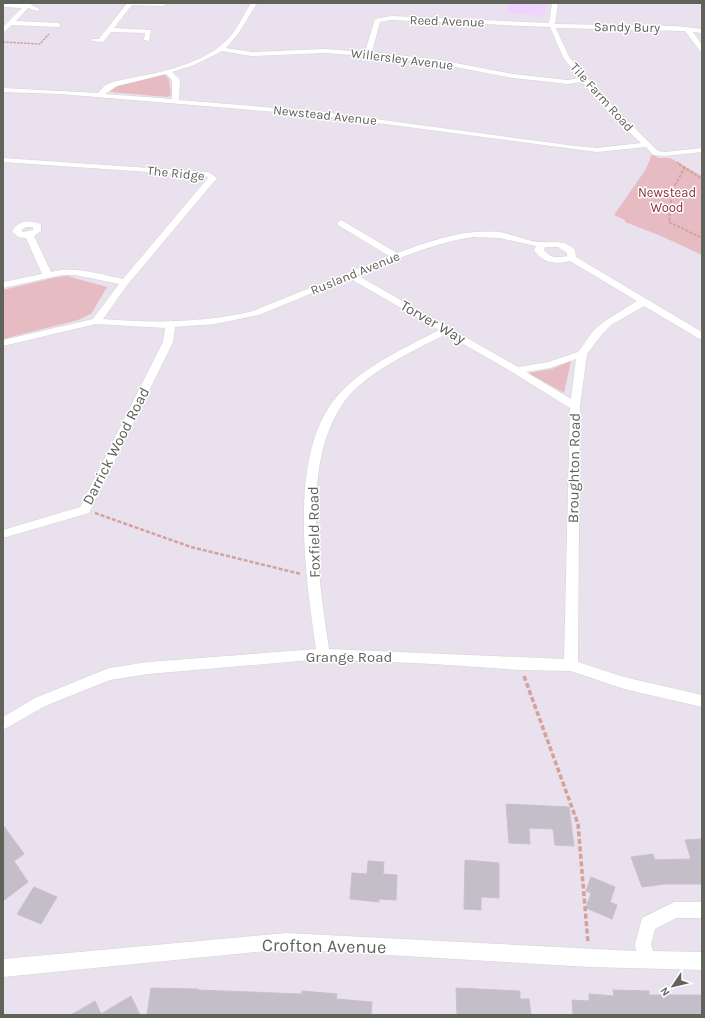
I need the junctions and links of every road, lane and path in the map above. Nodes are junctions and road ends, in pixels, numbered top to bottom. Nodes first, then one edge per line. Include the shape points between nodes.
1 (42, 3) edge
2 (130, 3) edge
3 (133, 3) edge
4 (254, 3) edge
5 (555, 3) edge
6 (163, 4) dead end
7 (3, 5) edge
8 (28, 5) edge
9 (37, 9) junction
10 (32, 14) dead end
11 (12, 23) junction
12 (58, 25) dead end
13 (552, 25) junction
14 (110, 30) junction
15 (688, 30) junction
16 (3, 31) edge
17 (702, 31) edge
18 (13, 32) dead end
19 (94, 40) dead end
20 (148, 40) dead end
21 (3, 42) edge
22 (40, 44) dead end
23 (220, 49) junction
24 (702, 50) edge
25 (368, 54) junction
26 (167, 71) junction
27 (584, 80) junction
28 (3, 90) edge
29 (99, 96) junction
30 (175, 101) junction
31 (646, 145) junction
32 (702, 150) edge
33 (665, 154) junction
34 (3, 160) edge
35 (685, 167) junction
36 (702, 179) edge
37 (341, 223) dead end
38 (30, 235) dead end
39 (702, 238) edge
40 (541, 245) junction
41 (396, 256) junction
42 (571, 258) junction
43 (47, 274) junction
44 (350, 275) junction
45 (125, 282) junction
46 (3, 285) edge
47 (643, 302) junction
48 (96, 321) junction
49 (170, 326) junction
50 (446, 330) junction
51 (702, 336) edge
52 (3, 343) edge
53 (582, 354) junction
54 (516, 370) junction
55 (575, 407) junction
56 (85, 510) junction
57 (3, 534) edge
58 (313, 577) junction
59 (323, 654) junction
60 (520, 664) junction
61 (570, 665) junction
62 (702, 701) edge
63 (3, 724) edge
64 (702, 910) edge
65 (590, 958) junction
66 (646, 960) junction
67 (702, 961) edge
68 (3, 968) edge

1 - 9 street
2 - 14 street
3 - 6 street
4 - 23 street via 229,41
5 - 13 street
7 - 8 street
8 - 9 street
8 - 11 street
9 - 10 street
11 - 12 street
11 - 16 street
13 - 15 street, Sandy Bury
13 - 25 street, Reed Avenue via 391,18 377,20
13 - 27 street, Tile Farm Road via 566,57
14 - 19 street via 101,41
14 - 20 street via 149,31
15 - 17 street, Sandy Bury
15 - 24 street
16 - 18 street
21 - 22 path
23 - 25 street, Willersley Avenue via 251,54 324,51
23 - 26 street via 202,59
25 - 27 street, Willersley Avenue via 440,62 512,76 568,82
26 - 29 street via 115,84
26 - 30 street via 176,80
27 - 31 street, Tile Farm Road
28 - 29 street, Newstead Avenue
29 - 30 street, Newstead Avenue
30 - 31 street, Newstead Avenue via 324,114 575,148 597,150
31 - 33 street, Tile Farm Road via 656,153
32 - 33 street
33 - 35 path
34 - 45 street, The Ridge via 208,174 213,178
35 - 36 path
35 - 39 path via 672,191 669,222
37 - 41 street
38 - 43 street
40 - 41 street, Rusland Avenue via 500,235 474,234 448,238
40 - 42 street, Rusland Avenue via 558,244 567,247 572,252
40 - 42 street via 539,250 542,256 551,260
41 - 44 street, Rusland Avenue
42 - 47 street, Rusland Avenue
43 - 45 street via 74,272
43 - 46 street
44 - 49 street, Rusland Avenue via 256,313 231,320
44 - 50 street, Torver Way
45 - 48 street
47 - 51 street, Rusland Avenue
47 - 53 street, Broughton Road via 608,323
48 - 49 street, Rusland Avenue
48 - 52 street, Rusland Avenue
49 - 56 street, Darrick Wood Road via 168,342
50 - 54 street, Torver Way
50 - 58 street, Foxfield Road via 374,370 342,396 330,412 316,453 310,503
53 - 54 street via 550,366
53 - 55 street, Broughton Road
54 - 55 street, Torver Way
55 - 61 street, Broughton Road
56 - 57 street, Darrick Wood Road
56 - 58 path via 190,547
58 - 59 street, Foxfield Road
59 - 60 street, Grange Road
59 - 63 street, Grange Road via 148,668 109,674 40,702
60 - 61 street, Grange Road
60 - 65 path via 578,824
61 - 62 street, Grange Road via 624,683
64 - 66 street via 674,910 648,924 643,944
65 - 66 street, Crofton Avenue
65 - 68 street, Crofton Avenue via 286,941
66 - 67 street, Crofton Avenue

